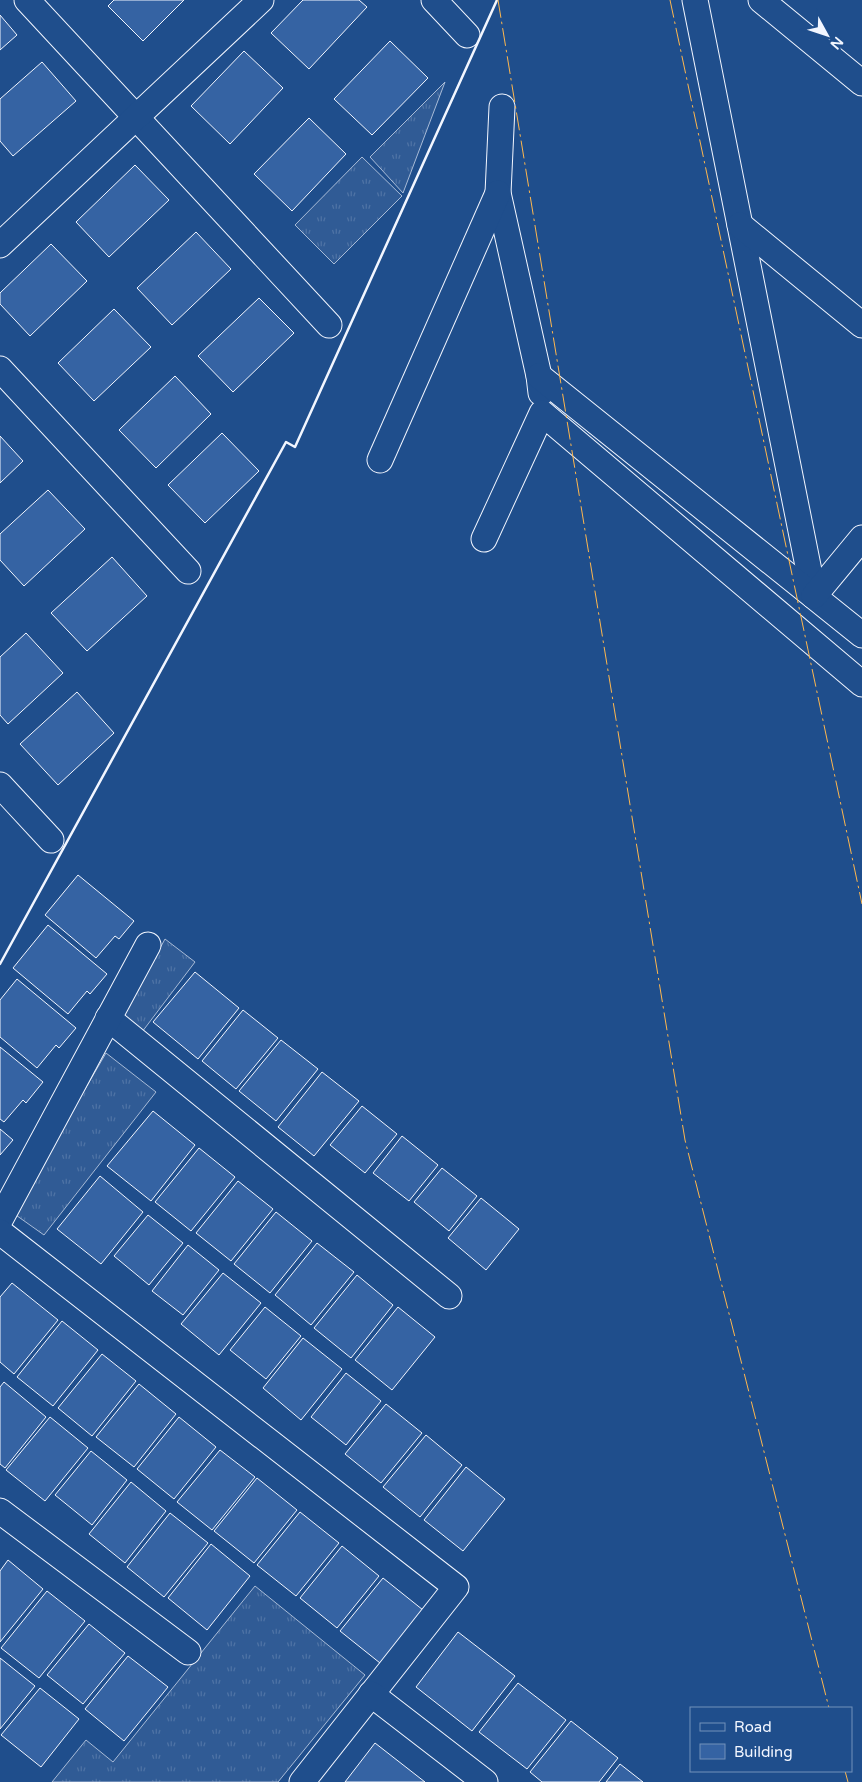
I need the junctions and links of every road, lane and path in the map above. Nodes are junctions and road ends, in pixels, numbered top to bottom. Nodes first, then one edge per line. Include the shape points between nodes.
1 (28, 0) edge
2 (261, 0) edge
3 (434, 0) edge
4 (695, 0) edge
5 (761, 0) edge
6 (467, 35) dead end
7 (862, 83) edge
8 (502, 107) dead end
9 (136, 117) junction
10 (498, 193) junction
11 (740, 225) junction
12 (0, 244) edge
13 (330, 325) dead end
14 (862, 325) edge
15 (0, 370) edge
16 (539, 376) junction
17 (542, 413) junction
18 (380, 460) dead end
19 (862, 538) edge
20 (484, 539) dead end
21 (188, 571) dead end
22 (814, 596) junction
23 (862, 635) edge
24 (862, 684) edge
25 (0, 785) edge
26 (50, 840) dead end
27 (148, 944) dead end
28 (108, 1018) junction
29 (0, 1220) edge
30 (0, 1232) edge
31 (448, 1296) dead end
32 (0, 1511) edge
33 (188, 1652) dead end
34 (371, 1694) junction
35 (302, 1782) edge
36 (485, 1782) edge

1 - 9 street
2 - 9 street
3 - 6 street
4 - 11 street
5 - 7 street
8 - 10 street
9 - 12 street
9 - 13 street
10 - 16 street
10 - 18 street
11 - 14 street
11 - 22 street
15 - 21 street
16 - 17 street
16 - 22 street
17 - 20 street
17 - 24 street
19 - 22 street
22 - 23 street
25 - 26 street
27 - 28 street
28 - 29 street
28 - 31 street
30 - 34 street via 456,1587
32 - 33 street
34 - 35 street
34 - 36 street

